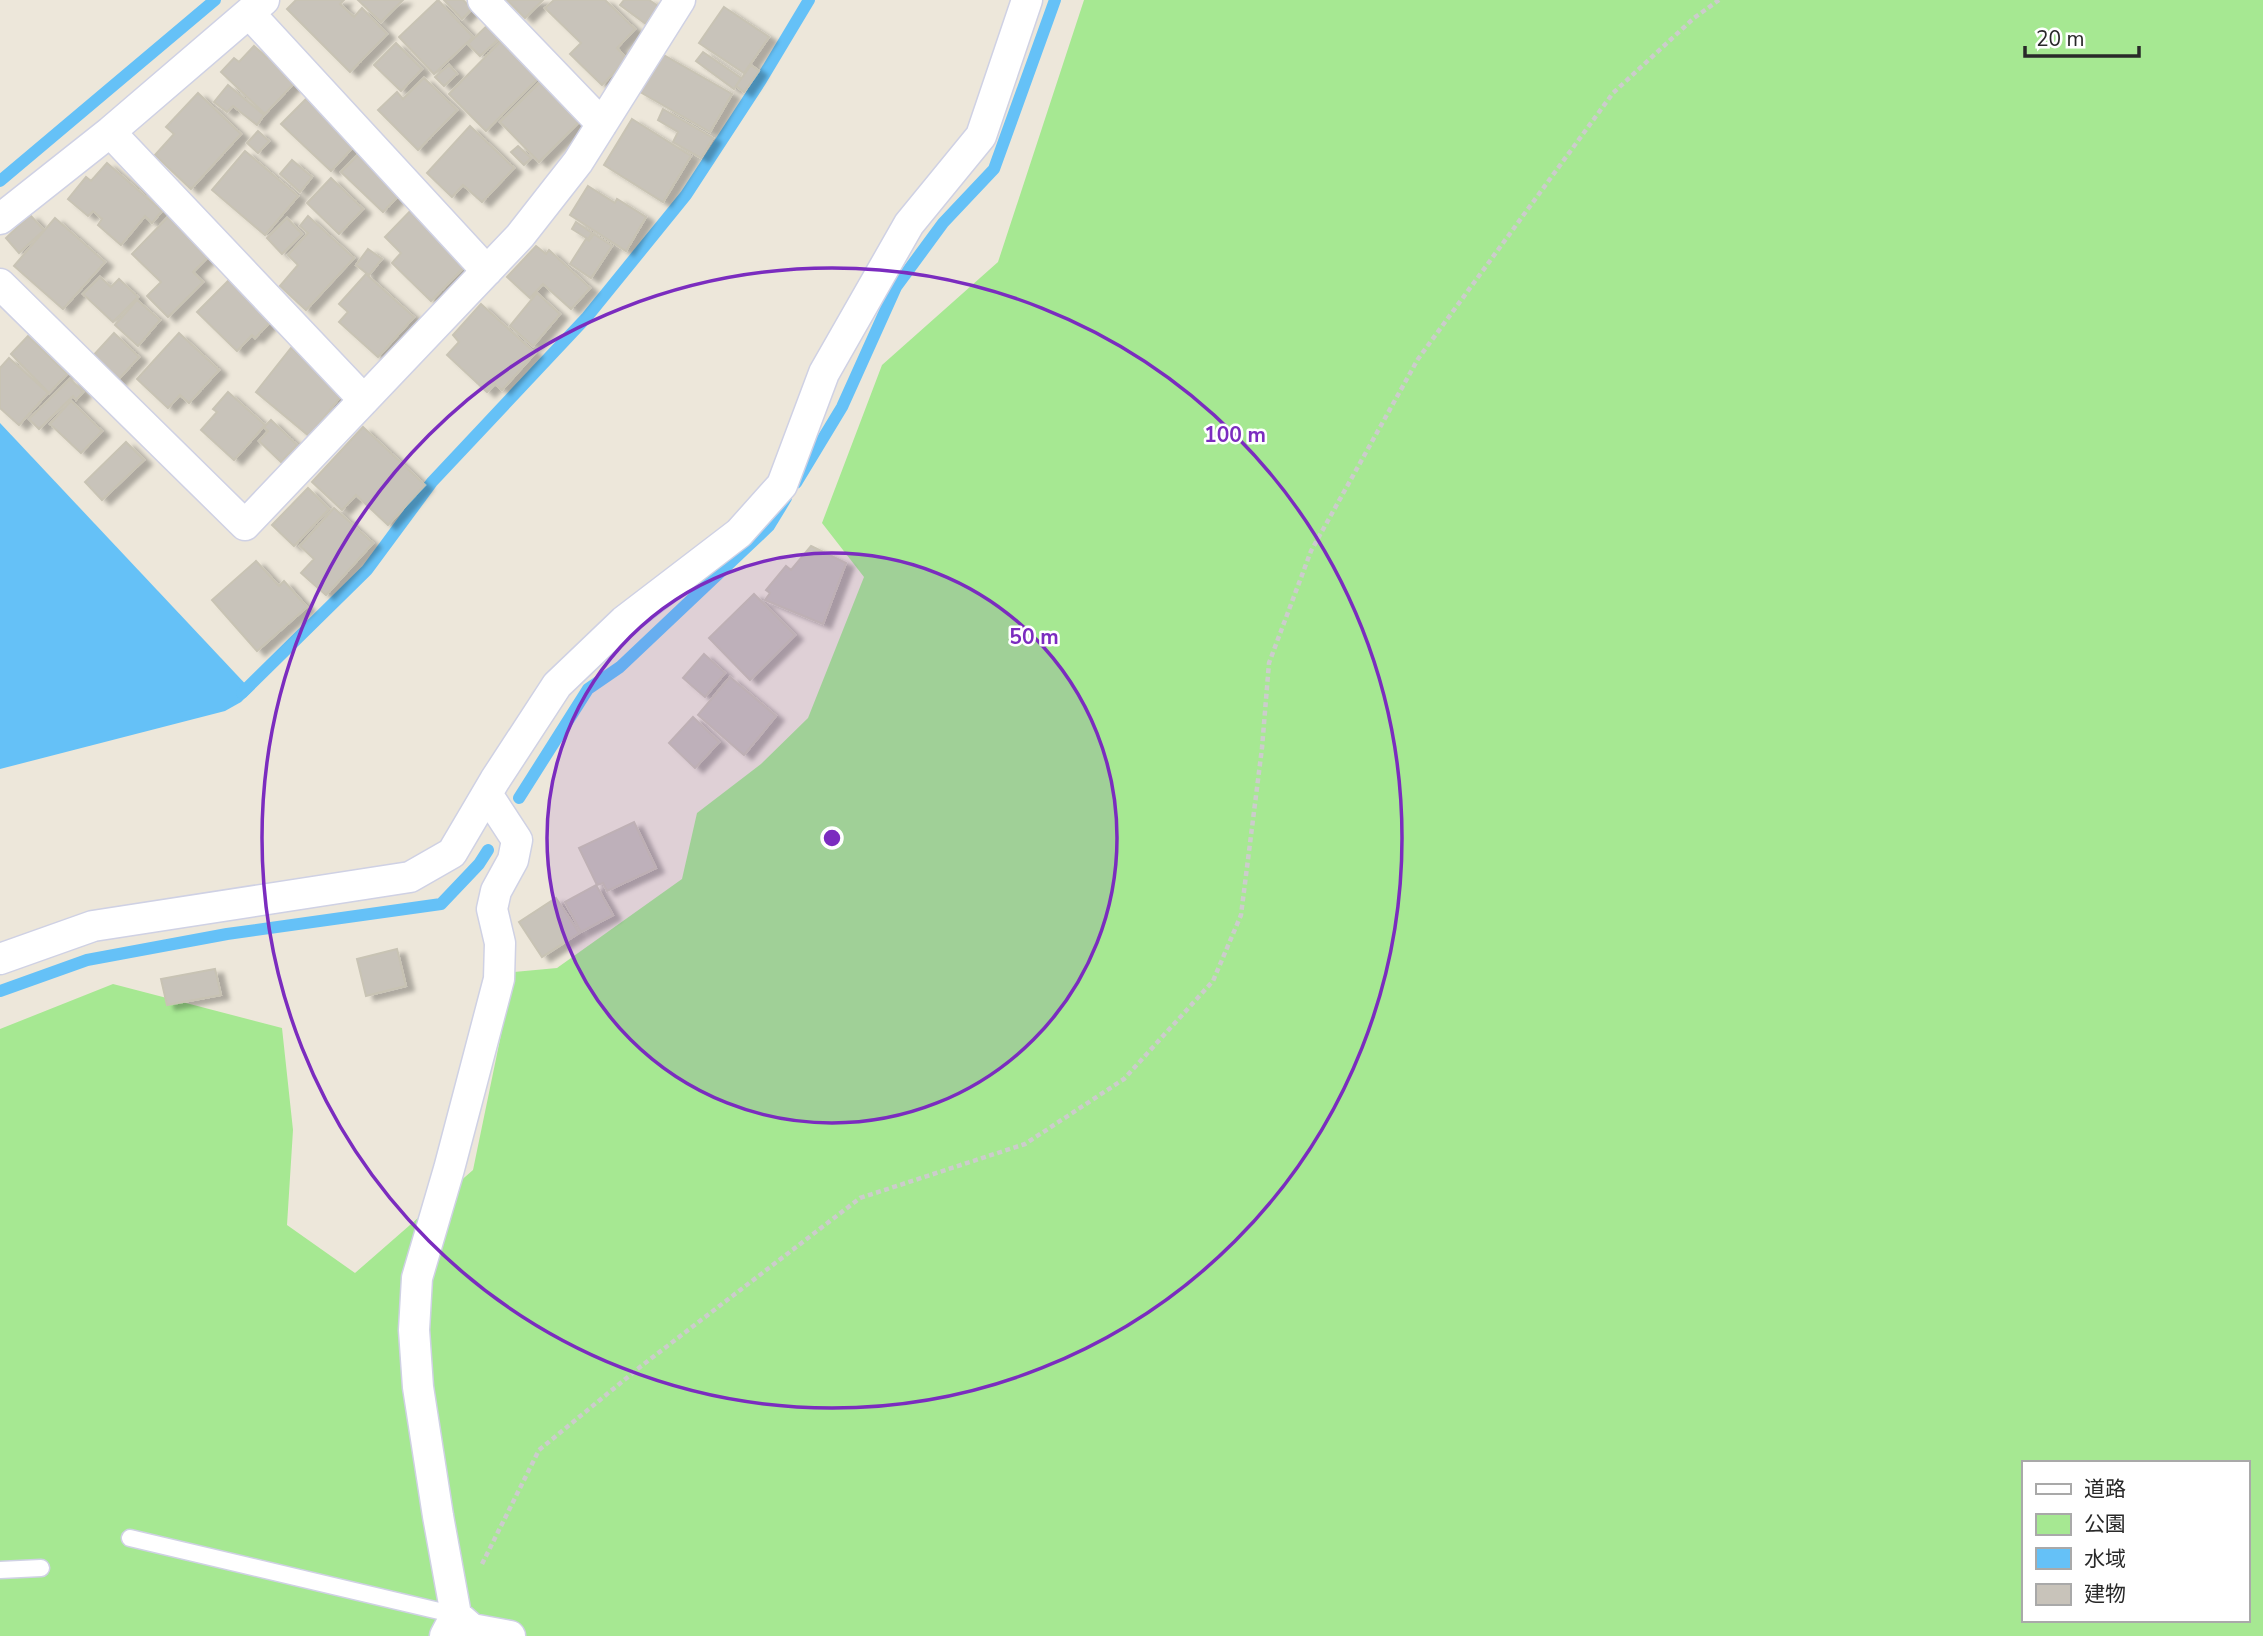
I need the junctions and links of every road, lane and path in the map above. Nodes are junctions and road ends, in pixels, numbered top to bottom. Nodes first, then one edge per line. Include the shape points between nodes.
1 (483, 0) edge
2 (680, 0) edge
3 (1027, 0) edge
4 (1719, 0) edge
5 (257, 7) edge
6 (602, 124) junction
7 (110, 132) junction
8 (5, 202) edge
9 (487, 271) junction
10 (0, 284) edge
11 (364, 400) junction
12 (487, 794) junction
13 (0, 959) edge
14 (130, 1538) dead end
15 (480, 1567) dead end
16 (41, 1568) dead end
17 (0, 1570) edge
18 (451, 1625) edge
19 (510, 1636) edge

1 - 6 street
2 - 6 street
3 - 12 street via 981,136 909,224 824,373 782,485 739,533 625,621 557,685
4 - 15 path via 1613,93 1418,359 1311,551 1269,663 1241,915 1213,981 1125,1079 1025,1144 860,1198 640,1367 539,1450
5 - 7 street
5 - 9 street
6 - 9 street via 528,226
7 - 8 street
7 - 11 street
9 - 11 street
10 - 11 street via 245,525
12 - 13 street via 452,853 410,877 93,926
12 - 18 street via 517,840 492,909 500,943 499,979 417,1278 414,1331
14 - 18 lane
16 - 17 lane
18 - 19 street

